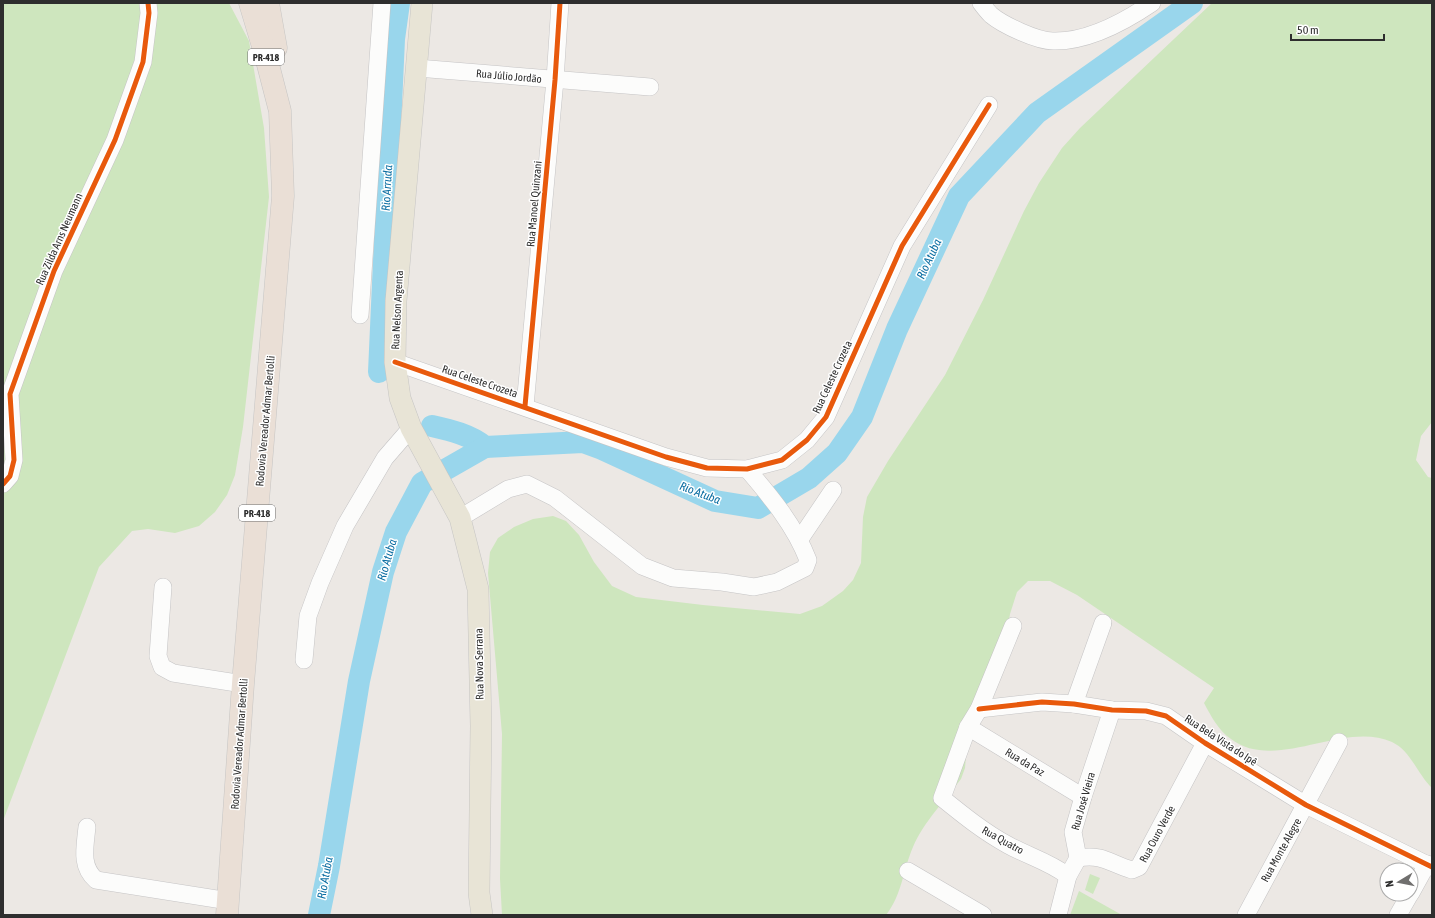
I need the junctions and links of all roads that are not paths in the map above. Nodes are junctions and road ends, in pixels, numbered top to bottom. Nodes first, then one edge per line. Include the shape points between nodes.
1 (148, 3) edge
2 (250, 3) edge
3 (268, 3) edge
4 (382, 3) edge
5 (422, 3) edge
6 (560, 3) edge
7 (981, 3) edge
8 (1152, 3) edge
9 (417, 68) junction
10 (555, 80) junction
11 (650, 87) dead end
12 (989, 105) dead end
13 (280, 111) junction
14 (360, 315) dead end
15 (395, 362) junction
16 (525, 406) junction
17 (411, 428) junction
18 (747, 470) junction
19 (3, 484) edge
20 (833, 490) dead end
21 (456, 512) junction
22 (800, 539) junction
23 (163, 587) dead end
24 (1103, 623) dead end
25 (1013, 626) dead end
26 (304, 660) dead end
27 (243, 684) junction
28 (1074, 704) junction
29 (979, 710) junction
30 (1112, 710) junction
31 (968, 727) junction
32 (1339, 742) dead end
33 (1205, 743) junction
34 (1083, 797) junction
35 (1306, 805) junction
36 (87, 827) dead end
37 (1078, 858) junction
38 (1430, 866) edge
39 (908, 871) dead end
40 (1068, 876) junction
41 (1419, 882) edge
42 (1406, 902) edge
43 (228, 908) edge
44 (482, 915) edge
45 (983, 915) edge
46 (1058, 915) edge
47 (1246, 915) edge
48 (1398, 915) edge

1 - 19 street, Rua Zilda Arns Neumann via 143,62 115,140 54,271 10,394 14,460 10,476
2 - 13 highway, Rodovia Vereador Admar Bertolli / PR-418
3 - 13 highway via 278,59
4 - 14 street
5 - 9 main road, Rua Nelson Argenta
6 - 10 street, Rua Manoel Quinzani
7 - 8 street via 991,15 1022,32 1052,41 1084,37 1131,17
9 - 10 street, Rua Júlio Jordão
9 - 15 main road, Rua Nelson Argenta via 396,301
10 - 11 street, Rua Júlio Jordão
10 - 16 street, Rua Manoel Quinzani
12 - 18 street, Rua Celeste Crozeta via 902,246 826,417 807,440 782,460
13 - 27 highway, Rodovia Vereador Admar Bertolli / PR-418 via 283,196
15 - 16 street, Rua Celeste Crozeta
15 - 17 main road, Rua Nelson Argenta via 400,398
16 - 18 street, Rua Celeste Crozeta via 707,468
17 - 21 main road, Rua Nova Serrana
17 - 26 street via 385,458 345,526 308,616
18 - 22 street via 764,488
20 - 22 street
21 - 22 street via 508,489 528,484 556,498 642,566 673,578 754,587 777,582 805,568 808,560
21 - 44 main road, Rua Nova Serrana via 478,589 479,893
23 - 27 street via 158,656 162,667 173,673
24 - 28 street
25 - 29 street
27 - 43 highway, Rodovia Vereador Admar Bertolli / PR-418
28 - 29 street, Rua Bela Vista do Ipê via 1042,702
28 - 30 street, Rua Bela Vista do Ipê
29 - 31 street
30 - 33 street, Rua Bela Vista do Ipê via 1146,711 1166,716
30 - 34 street, Rua José Vieira
31 - 34 street, Rua da Paz
31 - 40 street, Rua Quatro via 942,798 968,820 1008,845 1056,866
32 - 35 street, Rua Monte Alegre
33 - 35 street, Rua Bela Vista do Ipê
33 - 37 street, Rua Ouro Verde via 1139,867 1132,870 1105,858
34 - 37 street, Rua José Vieira via 1073,832
35 - 38 street, Rua Bela Vista do Ipê
35 - 47 street, Rua Monte Alegre
36 - 43 street via 84,860 88,873 96,880
37 - 40 street
38 - 41 street
39 - 45 street
40 - 46 street
42 - 48 street

